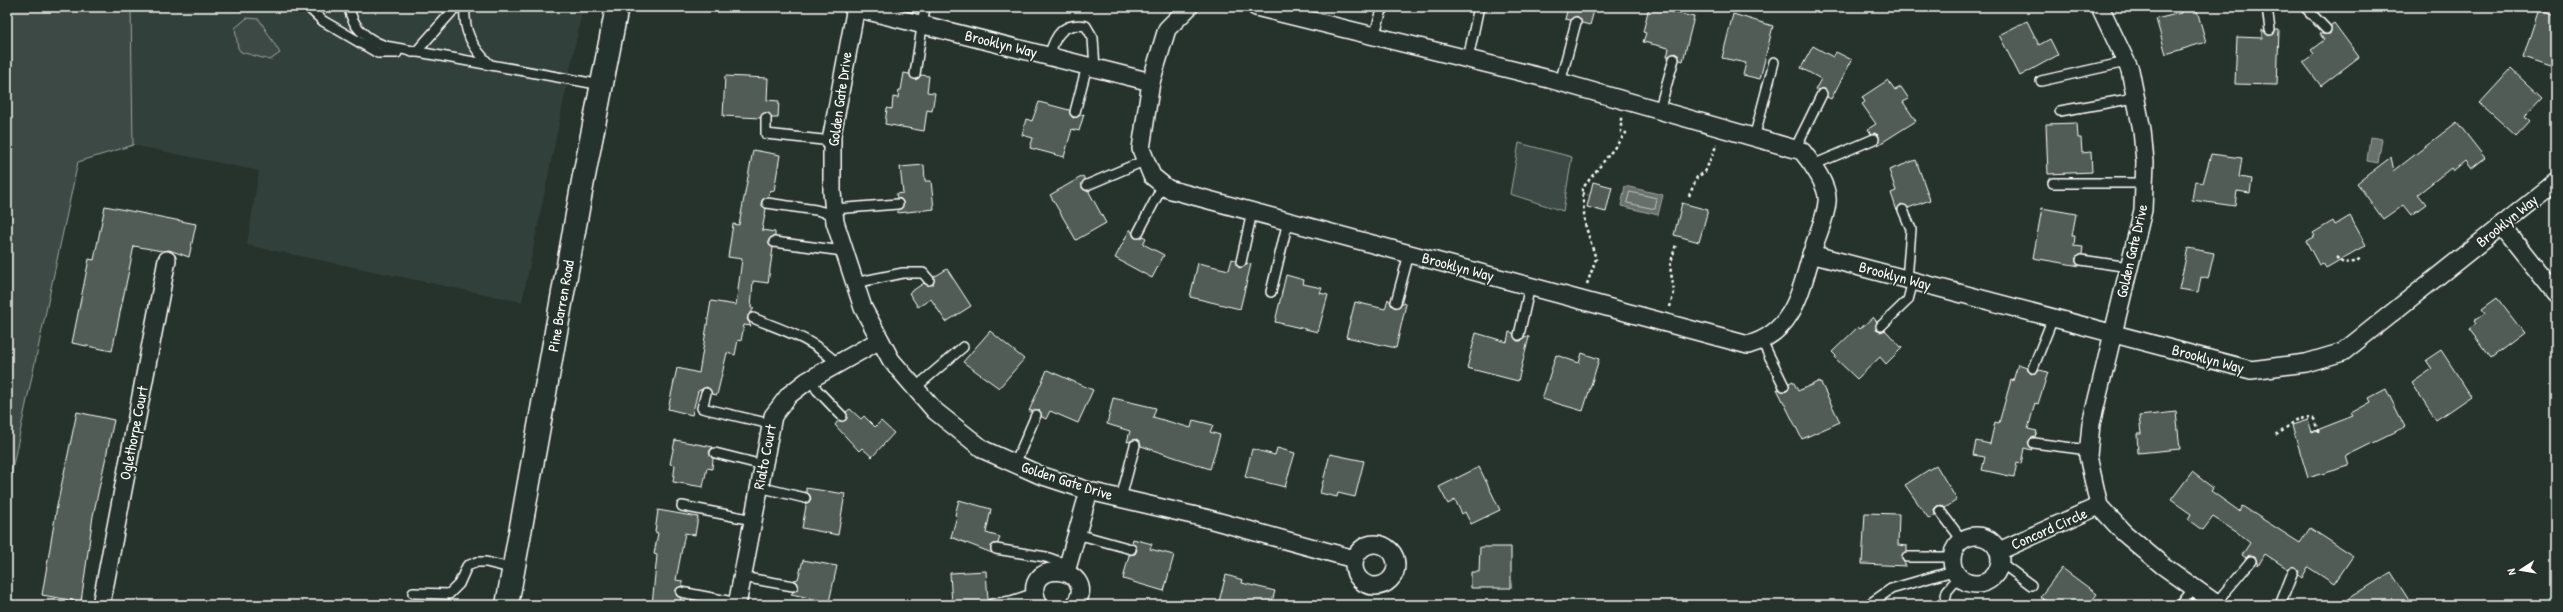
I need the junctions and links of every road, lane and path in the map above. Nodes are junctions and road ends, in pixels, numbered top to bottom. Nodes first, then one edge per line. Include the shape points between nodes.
1 (308, 7) edge
2 (349, 7) edge
3 (456, 7) edge
4 (465, 7) edge
5 (617, 7) edge
6 (855, 7) edge
7 (925, 7) edge
8 (1189, 7) edge
9 (1256, 7) edge
10 (1383, 7) edge
11 (2100, 7) edge
12 (2267, 7) edge
13 (2305, 7) edge
14 (1478, 11) dead end
15 (1299, 12) edge
16 (1576, 22) dead end
17 (922, 24) junction
18 (2326, 29) dead end
19 (2270, 30) dead end
20 (1374, 36) junction
21 (416, 52) junction
22 (1049, 56) junction
23 (1674, 59) dead end
24 (1468, 60) junction
25 (1774, 62) dead end
26 (2126, 62) junction
27 (490, 65) junction
28 (1091, 67) junction
29 (915, 74) dead end
30 (2041, 81) dead end
31 (1150, 82) junction
32 (1560, 82) junction
33 (602, 85) junction
34 (1822, 94) dead end
35 (2135, 98) junction
36 (1621, 100) junction
37 (1659, 111) junction
38 (2060, 111) dead end
39 (1075, 112) dead end
40 (766, 118) dead end
41 (1723, 129) junction
42 (1754, 138) junction
43 (1874, 139) dead end
44 (832, 141) junction
45 (1795, 149) junction
46 (1146, 160) junction
47 (1813, 165) junction
48 (2556, 182) edge
49 (2053, 183) dead end
50 (2144, 183) junction
51 (1087, 184) dead end
52 (1163, 185) junction
53 (1582, 193) junction
54 (1588, 194) dead end
55 (1688, 196) dead end
56 (767, 203) dead end
57 (898, 204) dead end
58 (1903, 210) dead end
59 (834, 212) junction
60 (1252, 212) junction
61 (1288, 221) junction
62 (2502, 226) junction
63 (1138, 233) dead end
64 (774, 242) dead end
65 (1676, 244) dead end
66 (843, 251) junction
67 (1409, 254) junction
68 (1812, 254) junction
69 (2336, 257) dead end
70 (2362, 257) dead end
71 (167, 260) dead end
72 (2081, 260) dead end
73 (1242, 262) dead end
74 (2129, 267) junction
75 (929, 280) dead end
76 (1910, 280) junction
77 (854, 283) junction
78 (1530, 286) junction
79 (1271, 292) dead end
80 (2556, 294) edge
81 (1584, 301) junction
82 (1396, 302) dead end
83 (753, 318) dead end
84 (2053, 318) junction
85 (1664, 322) junction
86 (1881, 326) dead end
87 (2112, 334) junction
88 (1519, 335) dead end
89 (880, 340) junction
90 (1762, 341) junction
91 (963, 347) dead end
92 (837, 364) junction
93 (2033, 368) dead end
94 (811, 379) junction
95 (1784, 386) dead end
96 (915, 388) junction
97 (706, 393) dead end
98 (1036, 415) dead end
99 (842, 416) dead end
100 (771, 424) junction
101 (2319, 434) dead end
102 (2276, 435) dead end
103 (2034, 443) dead end
104 (1135, 445) dead end
105 (2088, 450) junction
106 (715, 453) dead end
107 (1016, 464) junction
108 (763, 465) junction
109 (759, 487) junction
110 (1089, 491) junction
111 (805, 498) dead end
112 (1121, 498) junction
113 (682, 506) dead end
114 (2099, 506) junction
115 (1940, 511) dead end
116 (753, 520) junction
117 (1077, 534) junction
118 (1962, 540) junction
119 (996, 549) dead end
120 (1131, 549) dead end
121 (1907, 557) dead end
122 (1999, 557) junction
123 (1354, 559) dead end
124 (2251, 561) dead end
125 (514, 569) junction
126 (1067, 569) junction
127 (1954, 569) junction
128 (2293, 572) dead end
129 (742, 577) junction
130 (2031, 585) dead end
131 (793, 586) dead end
132 (2194, 588) junction
133 (681, 592) dead end
134 (413, 593) dead end
135 (1037, 599) edge
136 (738, 604) edge
137 (992, 604) dead end
138 (2217, 604) edge
139 (101, 605) edge
140 (507, 605) edge
141 (1074, 605) edge
142 (1868, 605) edge
143 (1944, 605) edge
144 (2181, 605) edge
145 (2280, 605) edge

1 - 21 lane via 323,21 378,53
2 - 21 lane via 356,26 365,36 385,46
3 - 21 lane
4 - 27 lane via 464,18 472,44
5 - 33 main road, Pine Barren Road
6 - 17 street, Brooklyn Way
6 - 44 street, Golden Gate Drive
7 - 17 lane
8 - 31 street, Brooklyn Way via 1167,29
9 - 15 street
10 - 20 lane
11 - 26 street, Golden Gate Drive
12 - 19 lane
13 - 18 lane
14 - 24 lane
15 - 20 street
16 - 32 lane
17 - 22 street, Brooklyn Way
17 - 29 lane
20 - 24 street
21 - 27 lane
22 - 28 street, Brooklyn Way
22 - 28 lane via 1055,37 1062,30 1078,25 1086,26 1093,38
23 - 37 lane
24 - 32 street
25 - 42 lane
26 - 30 lane
26 - 35 street, Golden Gate Drive
27 - 33 lane
28 - 31 street, Brooklyn Way
28 - 39 lane
31 - 46 street, Brooklyn Way via 1141,149
32 - 36 street
33 - 125 main road, Pine Barren Road
34 - 45 lane
35 - 38 lane
35 - 50 street, Golden Gate Drive via 2143,138
36 - 37 street
36 - 53 path via 1621,132 1626,133 1593,174
37 - 41 street
40 - 44 lane via 766,134
41 - 42 street
41 - 55 path via 1705,172 1697,177
42 - 45 street
43 - 47 lane
44 - 59 street, Golden Gate Drive
45 - 47 street via 1802,151
46 - 51 lane
46 - 52 street, Brooklyn Way via 1152,176
47 - 68 street via 1818,171 1828,202
48 - 62 street, Brooklyn Way
49 - 50 lane
50 - 74 street, Golden Gate Drive via 2143,210
52 - 60 street, Brooklyn Way via 1168,189
52 - 63 lane
53 - 54 path
53 - 81 path via 1585,224 1596,259 1590,270
56 - 59 lane
57 - 59 lane
58 - 76 lane via 1911,228
59 - 66 street, Golden Gate Drive
60 - 61 street, Brooklyn Way
60 - 73 lane
61 - 67 street, Brooklyn Way
61 - 79 lane
62 - 80 street
62 - 87 street, Brooklyn Way via 2344,352 2306,362 2251,370
64 - 66 lane
65 - 85 path via 1670,266 1674,292
66 - 77 street, Golden Gate Drive
67 - 78 street, Brooklyn Way
67 - 82 lane
68 - 76 street, Brooklyn Way
68 - 90 street via 1795,308 1778,329
69 - 70 path via 2343,263 2355,262
71 - 139 street, Oglethorpe Court
72 - 74 lane
74 - 87 street, Golden Gate Drive
75 - 77 lane via 923,273 903,273
76 - 84 street, Brooklyn Way
76 - 86 lane via 1908,300
77 - 89 street, Golden Gate Drive via 863,308
78 - 81 street, Brooklyn Way
78 - 88 lane
81 - 85 street, Brooklyn Way
83 - 92 lane via 808,340 824,350
84 - 87 street, Brooklyn Way
84 - 93 lane
85 - 90 street, Brooklyn Way via 1748,344
87 - 105 street, Golden Gate Drive via 2091,424
89 - 92 street, Rialto Court
89 - 96 street, Golden Gate Drive via 891,360
90 - 95 lane
91 - 96 lane
92 - 94 street, Rialto Court
94 - 99 lane via 817,390
94 - 100 street, Rialto Court via 789,395 773,416
96 - 107 street, Golden Gate Drive via 935,411 984,450
97 - 100 lane via 702,408
98 - 107 lane
100 - 108 street, Rialto Court
101 - 102 path via 2314,419 2303,417 2291,422
103 - 105 lane
104 - 112 lane
105 - 114 street, Golden Gate Drive
106 - 108 lane
107 - 110 street, Golden Gate Drive
108 - 109 street, Rialto Court
109 - 111 lane
109 - 116 street, Rialto Court
110 - 112 street, Golden Gate Drive
110 - 117 street
112 - 123 street, Golden Gate Drive
113 - 116 lane
114 - 122 street, Concord Circle
114 - 132 street via 2124,533
115 - 118 lane
116 - 129 street, Rialto Court
117 - 120 lane
117 - 126 street
118 - 122 street, Concord Circle via 1974,536 1989,539
118 - 127 street via 1955,548
119 - 126 lane via 1046,557
121 - 127 lane
122 - 127 street, Concord Circle via 1996,575 1982,584 1974,585
122 - 130 lane
124 - 138 lane
125 - 134 lane via 477,562 467,566 459,584 449,594
125 - 140 main road, Pine Barren Road
126 - 135 street via 1045,573 1036,584
126 - 141 street via 1079,589
127 - 142 lane via 1891,589
127 - 143 lane
128 - 145 lane
129 - 131 lane
129 - 136 street, Rialto Court
132 - 138 street
132 - 144 lane
133 - 136 lane
135 - 137 lane

